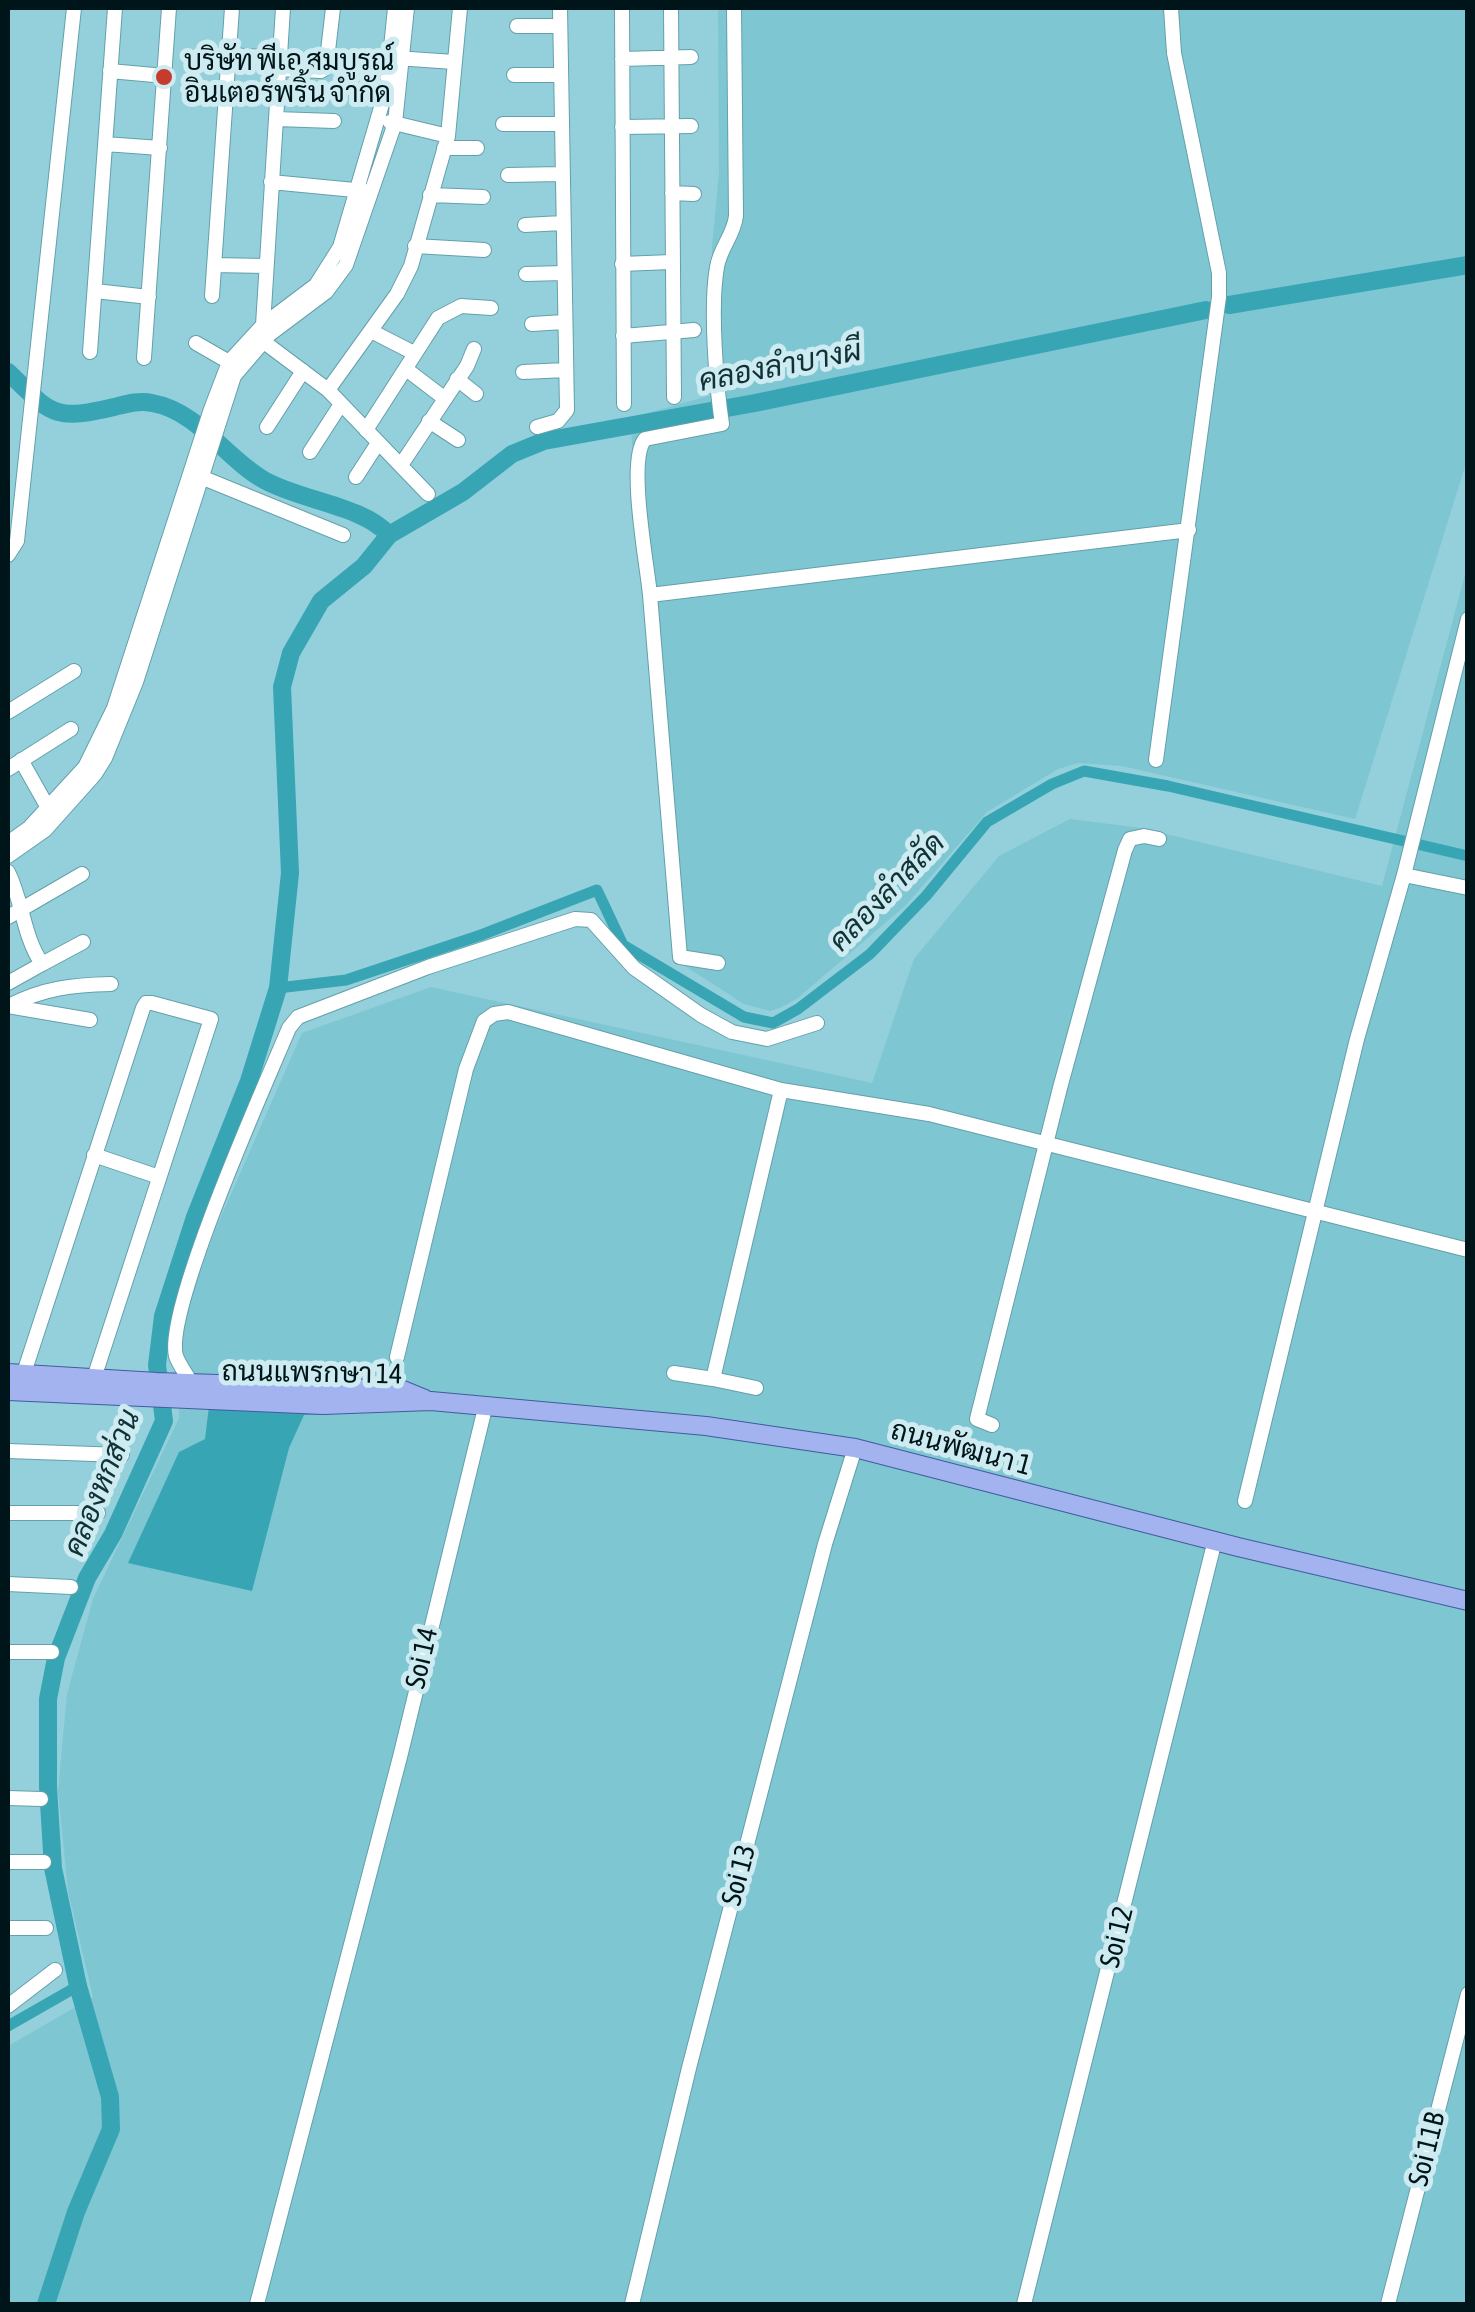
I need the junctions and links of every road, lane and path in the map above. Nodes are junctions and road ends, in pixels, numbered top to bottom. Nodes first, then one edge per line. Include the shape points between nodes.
1 (74, 8) edge
2 (115, 8) edge
3 (170, 8) edge
4 (232, 8) edge
5 (282, 8) edge
6 (333, 8) edge
7 (395, 8) edge
8 (406, 8) edge
9 (460, 8) edge
10 (560, 8) edge
11 (622, 8) edge
12 (671, 8) edge
13 (734, 8) edge
14 (1171, 8) edge
15 (517, 26) dead end
16 (560, 26) junction
17 (228, 56) junction
18 (671, 57) junction
19 (691, 57) dead end
20 (397, 58) junction
21 (622, 58) junction
22 (454, 62) junction
23 (278, 63) junction
24 (110, 71) junction
25 (514, 75) dead end
26 (560, 75) junction
27 (165, 76) junction
28 (379, 119) junction
29 (276, 120) junction
30 (334, 121) dead end
31 (396, 123) junction
32 (504, 124) dead end
33 (560, 124) junction
34 (671, 126) junction
35 (691, 126) dead end
36 (622, 127) junction
37 (446, 142) junction
38 (105, 144) junction
39 (160, 148) junction
40 (477, 148) dead end
41 (560, 174) junction
42 (508, 175) dead end
43 (272, 182) junction
44 (366, 191) junction
45 (672, 194) junction
46 (694, 194) dead end
47 (430, 195) junction
48 (482, 198) dead end
49 (562, 223) junction
50 (525, 225) dead end
51 (415, 246) junction
52 (484, 250) dead end
53 (671, 262) junction
54 (622, 264) junction
55 (214, 265) junction
56 (266, 266) junction
57 (526, 274) dead end
58 (562, 274) junction
59 (95, 291) junction
60 (212, 296) dead end
61 (149, 298) junction
62 (491, 308) dead end
63 (564, 322) junction
64 (532, 324) dead end
65 (694, 330) dead end
66 (372, 331) junction
67 (672, 332) junction
68 (260, 334) junction
69 (623, 336) junction
70 (196, 344) dead end
71 (474, 349) dead end
72 (90, 352) dead end
73 (414, 353) junction
74 (144, 358) dead end
75 (229, 362) junction
76 (406, 368) junction
77 (566, 370) junction
78 (304, 371) junction
79 (523, 372) dead end
80 (456, 379) junction
81 (328, 390) junction
82 (476, 394) dead end
83 (674, 397) dead end
84 (444, 398) junction
85 (342, 404) junction
86 (624, 404) dead end
87 (215, 413) junction
88 (429, 421) junction
89 (267, 427) dead end
90 (537, 427) dead end
91 (366, 430) junction
92 (458, 440) dead end
93 (378, 443) junction
94 (310, 452) dead end
95 (400, 465) junction
96 (197, 475) junction
97 (356, 477) dead end
98 (428, 494) dead end
99 (1189, 530) junction
100 (343, 535) dead end
101 (8, 555) edge
102 (650, 595) junction
103 (1468, 619) edge
104 (74, 671) dead end
105 (8, 712) edge
106 (119, 712) junction
107 (71, 729) dead end
108 (1156, 760) dead end
109 (14, 764) edge
110 (48, 806) junction
111 (1158, 839) dead end
112 (8, 842) edge
113 (8, 856) edge
114 (8, 872) edge
115 (82, 874) dead end
116 (1404, 874) junction
117 (1468, 888) edge
118 (22, 909) junction
119 (8, 918) edge
120 (83, 942) dead end
121 (718, 963) dead end
122 (42, 964) junction
123 (8, 983) edge
124 (111, 984) dead end
125 (8, 1006) edge
126 (90, 1020) dead end
127 (816, 1023) dead end
128 (781, 1090) junction
129 (1046, 1144) junction
130 (94, 1155) junction
131 (159, 1177) junction
132 (1314, 1212) junction
133 (1468, 1250) edge
134 (397, 1357) dead end
135 (674, 1373) dead end
136 (94, 1378) junction
137 (713, 1379) junction
138 (14, 1382) edge
139 (186, 1387) junction
140 (756, 1388) dead end
141 (136, 1389) junction
142 (430, 1401) joint
143 (486, 1404) junction
144 (992, 1425) dead end
145 (855, 1448) junction
146 (8, 1451) edge
147 (122, 1455) dead end
148 (1245, 1502) dead end
149 (8, 1512) edge
150 (98, 1513) dead end
151 (1215, 1540) junction
152 (8, 1584) edge
153 (71, 1587) dead end
154 (1468, 1601) edge
155 (8, 1652) edge
156 (52, 1652) dead end
157 (8, 1798) edge
158 (40, 1799) dead end
159 (8, 1862) edge
160 (44, 1862) dead end
161 (8, 1928) edge
162 (46, 1928) dead end
163 (55, 1970) dead end
164 (1468, 1994) edge
165 (8, 2006) edge
166 (257, 2304) edge
167 (632, 2304) edge
168 (1024, 2304) edge
169 (1388, 2304) edge

1 - 101 street via 16,541
2 - 24 street
3 - 27 street
4 - 17 street
5 - 23 street
6 - 23 street via 326,68
7 - 20 street
8 - 20 street
9 - 22 street
10 - 16 street
11 - 21 street
12 - 18 street
13 - 102 street via 736,216 716,268 722,424 645,439 638,448
14 - 99 street via 1174,53 1219,273
15 - 16 street
16 - 26 street
17 - 23 street
17 - 55 street
18 - 19 street
18 - 21 street
18 - 34 street
20 - 22 street
20 - 28 street
20 - 31 street
21 - 36 street
22 - 37 street
23 - 29 street
24 - 27 street
24 - 38 street
25 - 26 street
26 - 33 street
27 - 39 street
28 - 31 street
28 - 44 street
29 - 30 street
29 - 43 street
31 - 37 street
31 - 44 street
32 - 33 street
33 - 41 street
34 - 35 street
34 - 36 street
34 - 45 street
36 - 54 street
37 - 40 street
37 - 47 street
38 - 39 street
38 - 59 street
39 - 61 street
41 - 42 street
41 - 49 street
43 - 44 street
43 - 56 street
44 - 68 street via 325,275
45 - 46 street
45 - 53 street
47 - 48 street
47 - 51 street
49 - 50 street
49 - 58 street
51 - 52 street
51 - 66 street via 405,280
53 - 54 street
53 - 67 street
54 - 69 street
55 - 56 street
55 - 60 street
56 - 68 street
57 - 58 street
58 - 63 street
59 - 61 street
59 - 72 street
61 - 74 street
62 - 73 street via 448,310
63 - 64 street
63 - 77 street
65 - 67 street
66 - 73 street
66 - 81 street
67 - 69 street
67 - 83 street
68 - 75 street
68 - 78 street
68 - 87 street
69 - 86 street
70 - 75 street
71 - 80 street
73 - 76 street
75 - 87 street
76 - 84 street
76 - 91 street
77 - 79 street
77 - 90 street via 566,416
78 - 81 street
78 - 89 street
80 - 82 street
80 - 84 street
81 - 85 street
84 - 88 street
85 - 91 street
85 - 94 street
87 - 96 street
88 - 92 street
88 - 95 street
91 - 93 street
93 - 95 street
93 - 97 street
95 - 98 street
96 - 100 street
96 - 106 street
99 - 102 street
99 - 108 street
102 - 121 street via 680,957
103 - 116 street
104 - 105 street
106 - 110 street via 86,768
106 - 113 street via 95,774 46,830
107 - 109 street
109 - 110 street
110 - 112 street
111 - 129 street via 1137,836 1125,850
114 - 118 street
115 - 118 street
116 - 117 street
116 - 132 street
118 - 119 street
118 - 122 street
120 - 122 street
122 - 123 street
124 - 125 street via 63,985
125 - 126 street
127 - 139 street via 767,1039 732,1032 634,968 591,920 575,918 298,1017 191,1278 177,1328 176,1356
128 - 129 street via 929,1114
128 - 134 street via 508,1012 494,1014 484,1022 465,1072
128 - 137 street
129 - 132 street
129 - 144 street via 971,1418
130 - 131 street
130 - 131 street via 146,1003 209,1016
130 - 138 street
131 - 136 street
132 - 133 street
132 - 148 street
135 - 137 street
136 - 138 main road, ถนนแพรกษา 14
136 - 141 main road, ถนนแพรกษา 14
137 - 140 street
138 - 141 main road, ถนนแพรกษา 14
139 - 141 main road, ถนนแพรกษา 14
139 - 142 main road, ถนนแพรกษา 14 via 323,1404
142 - 143 main road, ถนนพัฒนา 1
143 - 145 main road, ถนนพัฒนา 1
143 - 166 street, Soi 14
145 - 151 main road, ถนนพัฒนา 1
145 - 167 street, Soi 13 via 820,1562
146 - 147 street
149 - 150 street
151 - 154 main road, ถนนพัฒนา 1
151 - 168 street, Soi 12
152 - 153 street
155 - 156 street
157 - 158 street
159 - 160 street
161 - 162 street
163 - 165 street
164 - 169 street, Soi 11B

